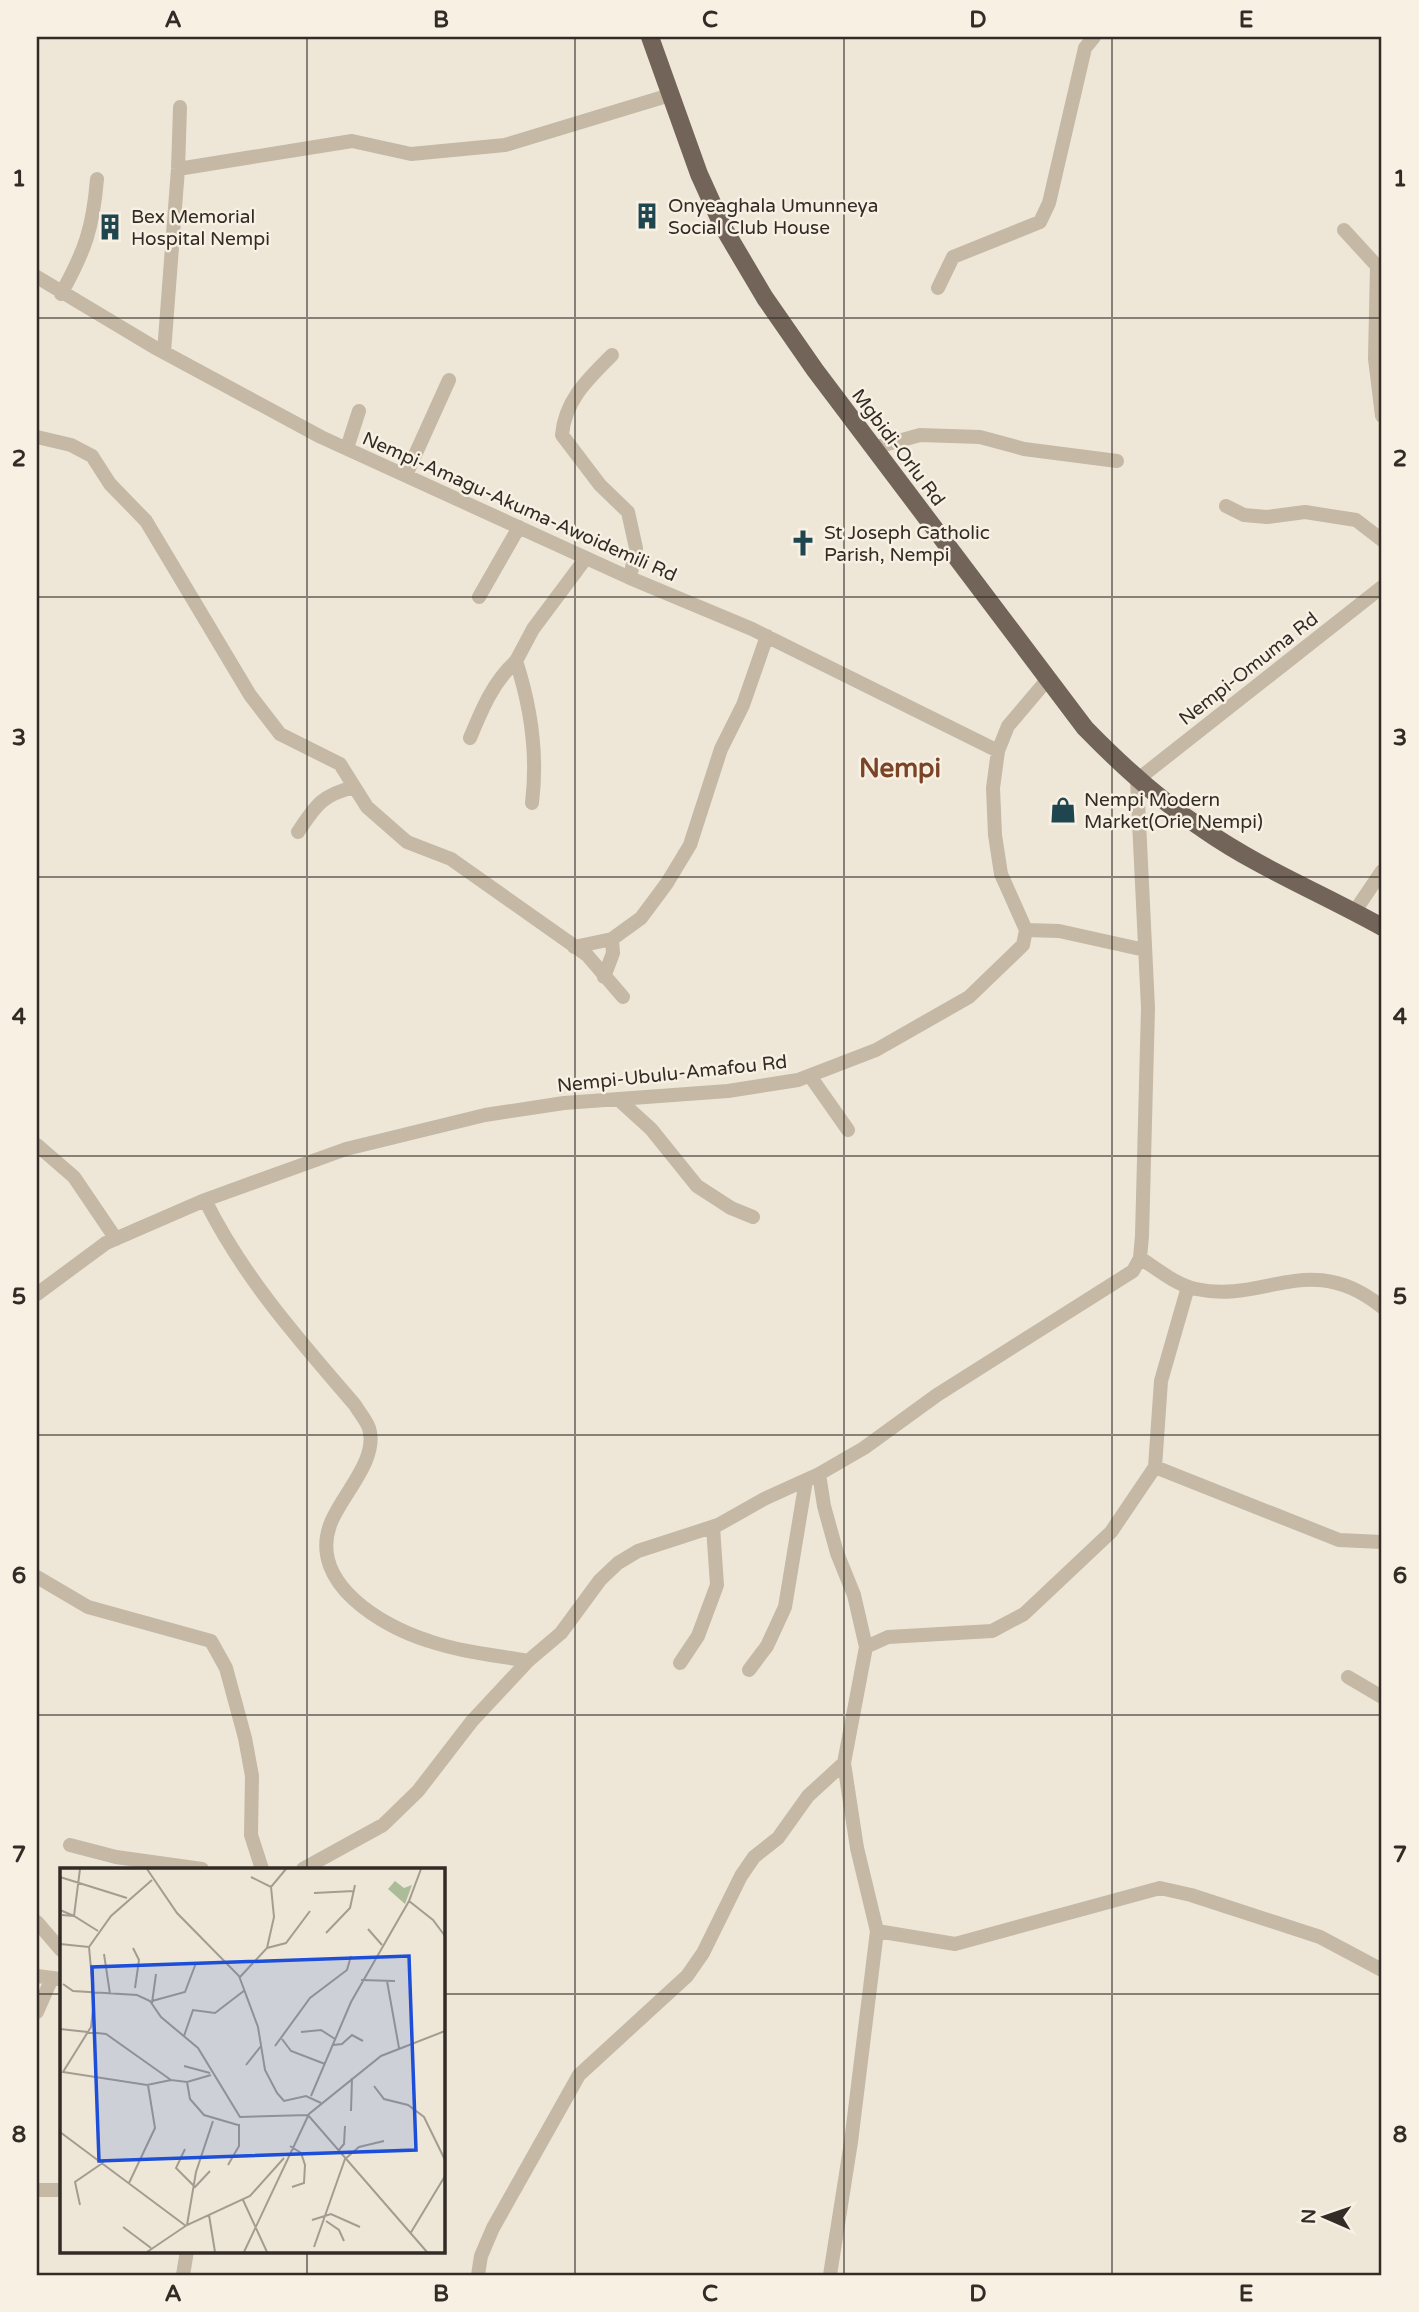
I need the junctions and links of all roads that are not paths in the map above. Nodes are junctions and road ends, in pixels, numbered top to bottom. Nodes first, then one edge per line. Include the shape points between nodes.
1 (650, 37) edge
2 (1094, 37) edge
3 (670, 95) junction
4 (180, 107) dead end
5 (178, 169) junction
6 (97, 178) dead end
7 (1344, 230) dead end
8 (37, 277) edge
9 (938, 288) dead end
10 (61, 294) junction
11 (164, 352) junction
12 (612, 355) dead end
13 (449, 380) dead end
14 (359, 411) dead end
15 (1382, 416) edge
16 (37, 437) edge
17 (347, 448) junction
18 (873, 448) junction
19 (1117, 461) dead end
20 (406, 475) junction
21 (1226, 506) dead end
22 (519, 527) junction
23 (1382, 540) edge
24 (586, 558) junction
25 (630, 578) junction
26 (1382, 587) edge
27 (479, 597) dead end
28 (767, 636) junction
29 (516, 661) junction
30 (1047, 680) junction
31 (470, 738) dead end
32 (998, 751) junction
33 (1137, 779) junction
34 (354, 787) junction
35 (532, 803) dead end
36 (298, 832) dead end
37 (1382, 871) edge
38 (1355, 911) junction
39 (1382, 927) edge
40 (1026, 930) junction
41 (612, 939) junction
42 (575, 947) junction
43 (1145, 950) junction
44 (604, 977) junction
45 (622, 997) dead end
46 (810, 1076) junction
47 (618, 1099) junction
48 (848, 1130) dead end
49 (37, 1145) edge
50 (205, 1200) junction
51 (753, 1217) dead end
52 (116, 1238) junction
53 (1140, 1258) junction
54 (1188, 1287) junction
55 (37, 1294) edge
56 (1382, 1307) edge
57 (1155, 1467) junction
58 (813, 1477) junction
59 (712, 1527) junction
60 (1382, 1542) edge
61 (37, 1577) edge
62 (866, 1647) junction
63 (528, 1661) junction
64 (680, 1663) dead end
65 (749, 1670) dead end
66 (1348, 1677) dead end
67 (1382, 1697) edge
68 (844, 1763) junction
69 (70, 1845) dead end
70 (195, 1868) edge
71 (262, 1868) edge
72 (305, 1868) edge
73 (37, 1923) edge
74 (877, 1931) junction
75 (60, 1949) edge
76 (1382, 1970) edge
77 (50, 1978) edge
78 (37, 2012) edge
79 (37, 2190) edge
80 (60, 2190) edge
81 (187, 2252) edge
82 (183, 2275) edge
83 (478, 2275) edge
84 (830, 2275) edge

1 - 3 main road, Mgbidi-Orlu Rd
2 - 9 street via 1085,48 1049,203 1040,222 953,257
3 - 5 street via 505,145 411,154 352,141
3 - 18 main road, Mgbidi-Orlu Rd via 723,227 765,298
4 - 5 street
5 - 11 street
6 - 10 street via 93,225
7 - 15 street via 1377,266 1375,359
8 - 10 street, Nempi-Amagu-Akuma-Awoidemili Rd
10 - 11 street, Nempi-Amagu-Akuma-Awoidemili Rd
11 - 17 street, Nempi-Amagu-Akuma-Awoidemili Rd
12 - 25 street via 575,396 564,414 562,435 600,485 628,512 636,548
13 - 20 street
14 - 17 street
16 - 34 street via 71,445 92,456 110,484 146,521 250,695 280,734 340,764
17 - 20 street, Nempi-Amagu-Akuma-Awoidemili Rd
18 - 19 street via 920,435 980,437 1024,449
18 - 30 main road, Mgbidi-Orlu Rd
20 - 22 street, Nempi-Amagu-Akuma-Awoidemili Rd
21 - 23 street via 1244,515 1305,512 1356,520
22 - 24 street, Nempi-Amagu-Akuma-Awoidemili Rd
22 - 27 street
24 - 25 street, Nempi-Amagu-Akuma-Awoidemili Rd
24 - 29 street via 533,629
25 - 28 street, Nempi-Amagu-Akuma-Awoidemili Rd
26 - 33 street, Nempi-Omuma Rd
28 - 32 street, Nempi-Amagu-Akuma-Awoidemili Rd
28 - 41 street via 743,705 721,749 690,845 641,918
29 - 31 street via 484,703
29 - 35 street via 534,741
30 - 32 street via 1007,726
30 - 33 main road, Mgbidi-Orlu Rd via 1085,728
32 - 40 street via 993,788 996,846 1001,874
33 - 38 main road, Mgbidi-Orlu Rd via 1205,831 1256,862
33 - 43 street
34 - 36 street via 331,792
34 - 42 street via 367,807 407,842 451,859
37 - 38 street
38 - 39 main road, Mgbidi-Orlu Rd
40 - 43 street via 1059,931
40 - 46 street, Nempi-Ubulu-Amafou Rd via 1023,945 969,996 876,1049
41 - 42 street
41 - 44 street via 613,953
42 - 44 street
43 - 53 street via 1148,1008
44 - 45 street
46 - 47 street, Nempi-Ubulu-Amafou Rd via 739,1090
46 - 48 street
47 - 50 street, Nempi-Ubulu-Amafou Rd via 485,1115 436,1126 346,1149
47 - 51 street via 651,1129 697,1186
49 - 52 street via 74,1177
50 - 52 street, Nempi-Ubulu-Amafou Rd
50 - 63 street via 252,1282 369,1427 365,1459 330,1525 324,1548 329,1570 339,1585 393,1626 428,1641
52 - 55 street, Nempi-Ubulu-Amafou Rd
53 - 54 street
53 - 58 street via 1132,1271 1102,1292
54 - 56 street via 1223,1292 1323,1279
54 - 57 street via 1161,1381
57 - 60 street via 1339,1540
57 - 62 street via 1111,1532 1024,1614 992,1631 888,1636
58 - 59 street
58 - 62 street via 854,1595
58 - 65 street via 785,1607
59 - 63 street via 638,1551 618,1563 561,1633
59 - 64 street via 718,1585 698,1636
61 - 71 street via 88,1607 211,1642 226,1668 245,1738 252,1776 251,1835
62 - 68 street
63 - 72 street via 455,1741 418,1791 383,1825
66 - 67 street
68 - 74 street via 857,1848
68 - 83 street via 808,1796 778,1838 754,1857 687,1976 579,2075 493,2228
69 - 70 street
73 - 75 street
74 - 76 street via 955,1944 1160,1888 1320,1937
74 - 84 street
77 - 78 street
79 - 80 street
81 - 82 street

